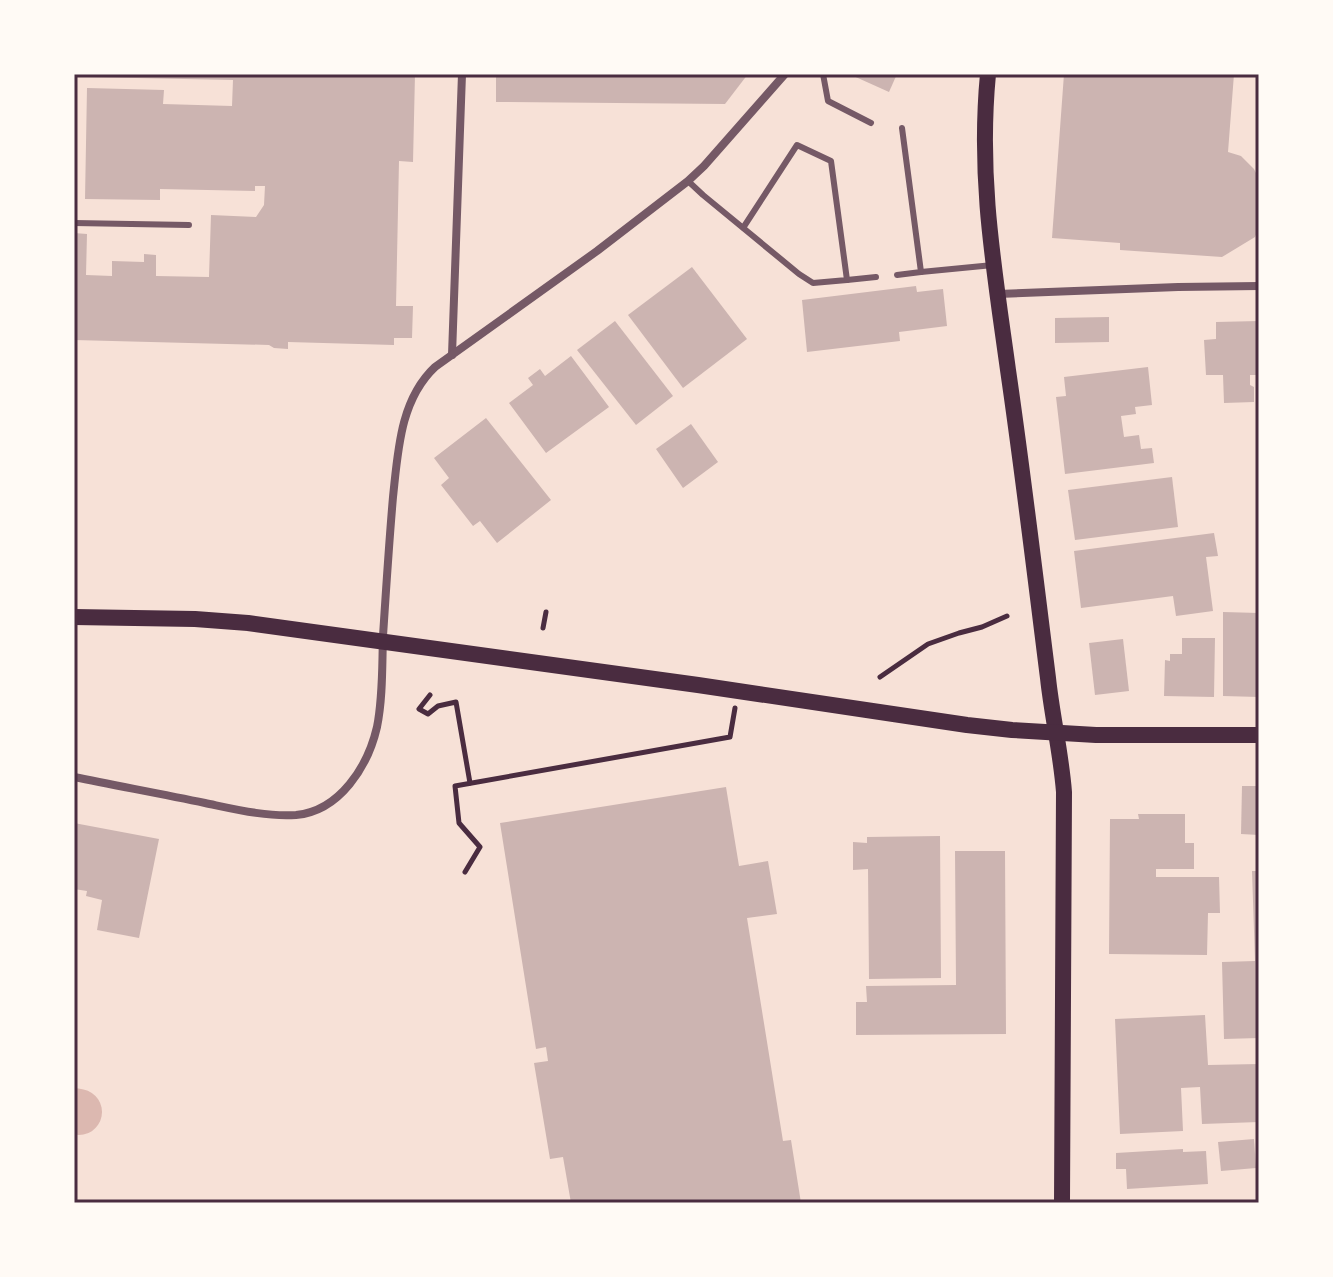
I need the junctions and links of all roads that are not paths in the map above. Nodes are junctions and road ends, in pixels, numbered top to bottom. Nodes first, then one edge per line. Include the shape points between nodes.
1 (462, 74) edge
2 (785, 74) edge
3 (823, 74) edge
4 (988, 74) edge
5 (871, 123) dead end
6 (902, 128) dead end
7 (688, 181) junction
8 (74, 223) edge
9 (189, 225) dead end
10 (743, 228) junction
11 (993, 265) junction
12 (921, 272) junction
13 (897, 275) dead end
14 (876, 277) dead end
15 (847, 280) junction
16 (1259, 286) edge
17 (997, 294) junction
18 (452, 355) junction
19 (74, 617) edge
20 (383, 641) junction
21 (1057, 733) junction
22 (1259, 735) edge
23 (74, 777) edge
24 (1062, 1203) edge

1 - 18 street
2 - 7 street
3 - 5 lane via 828,101
4 - 11 main road via 985,190
6 - 12 lane
7 - 10 lane
7 - 18 street
8 - 9 lane
10 - 15 lane via 813,283
10 - 15 lane via 797,145 831,161
11 - 12 lane
11 - 17 main road
12 - 13 lane
14 - 15 lane
16 - 17 street
17 - 21 main road
18 - 20 street via 426,375 405,416
19 - 20 main road via 248,623
20 - 21 main road via 967,725
20 - 23 street via 379,715 369,751 350,783 315,810 294,815 257,812
21 - 22 main road
21 - 24 main road via 1064,792

